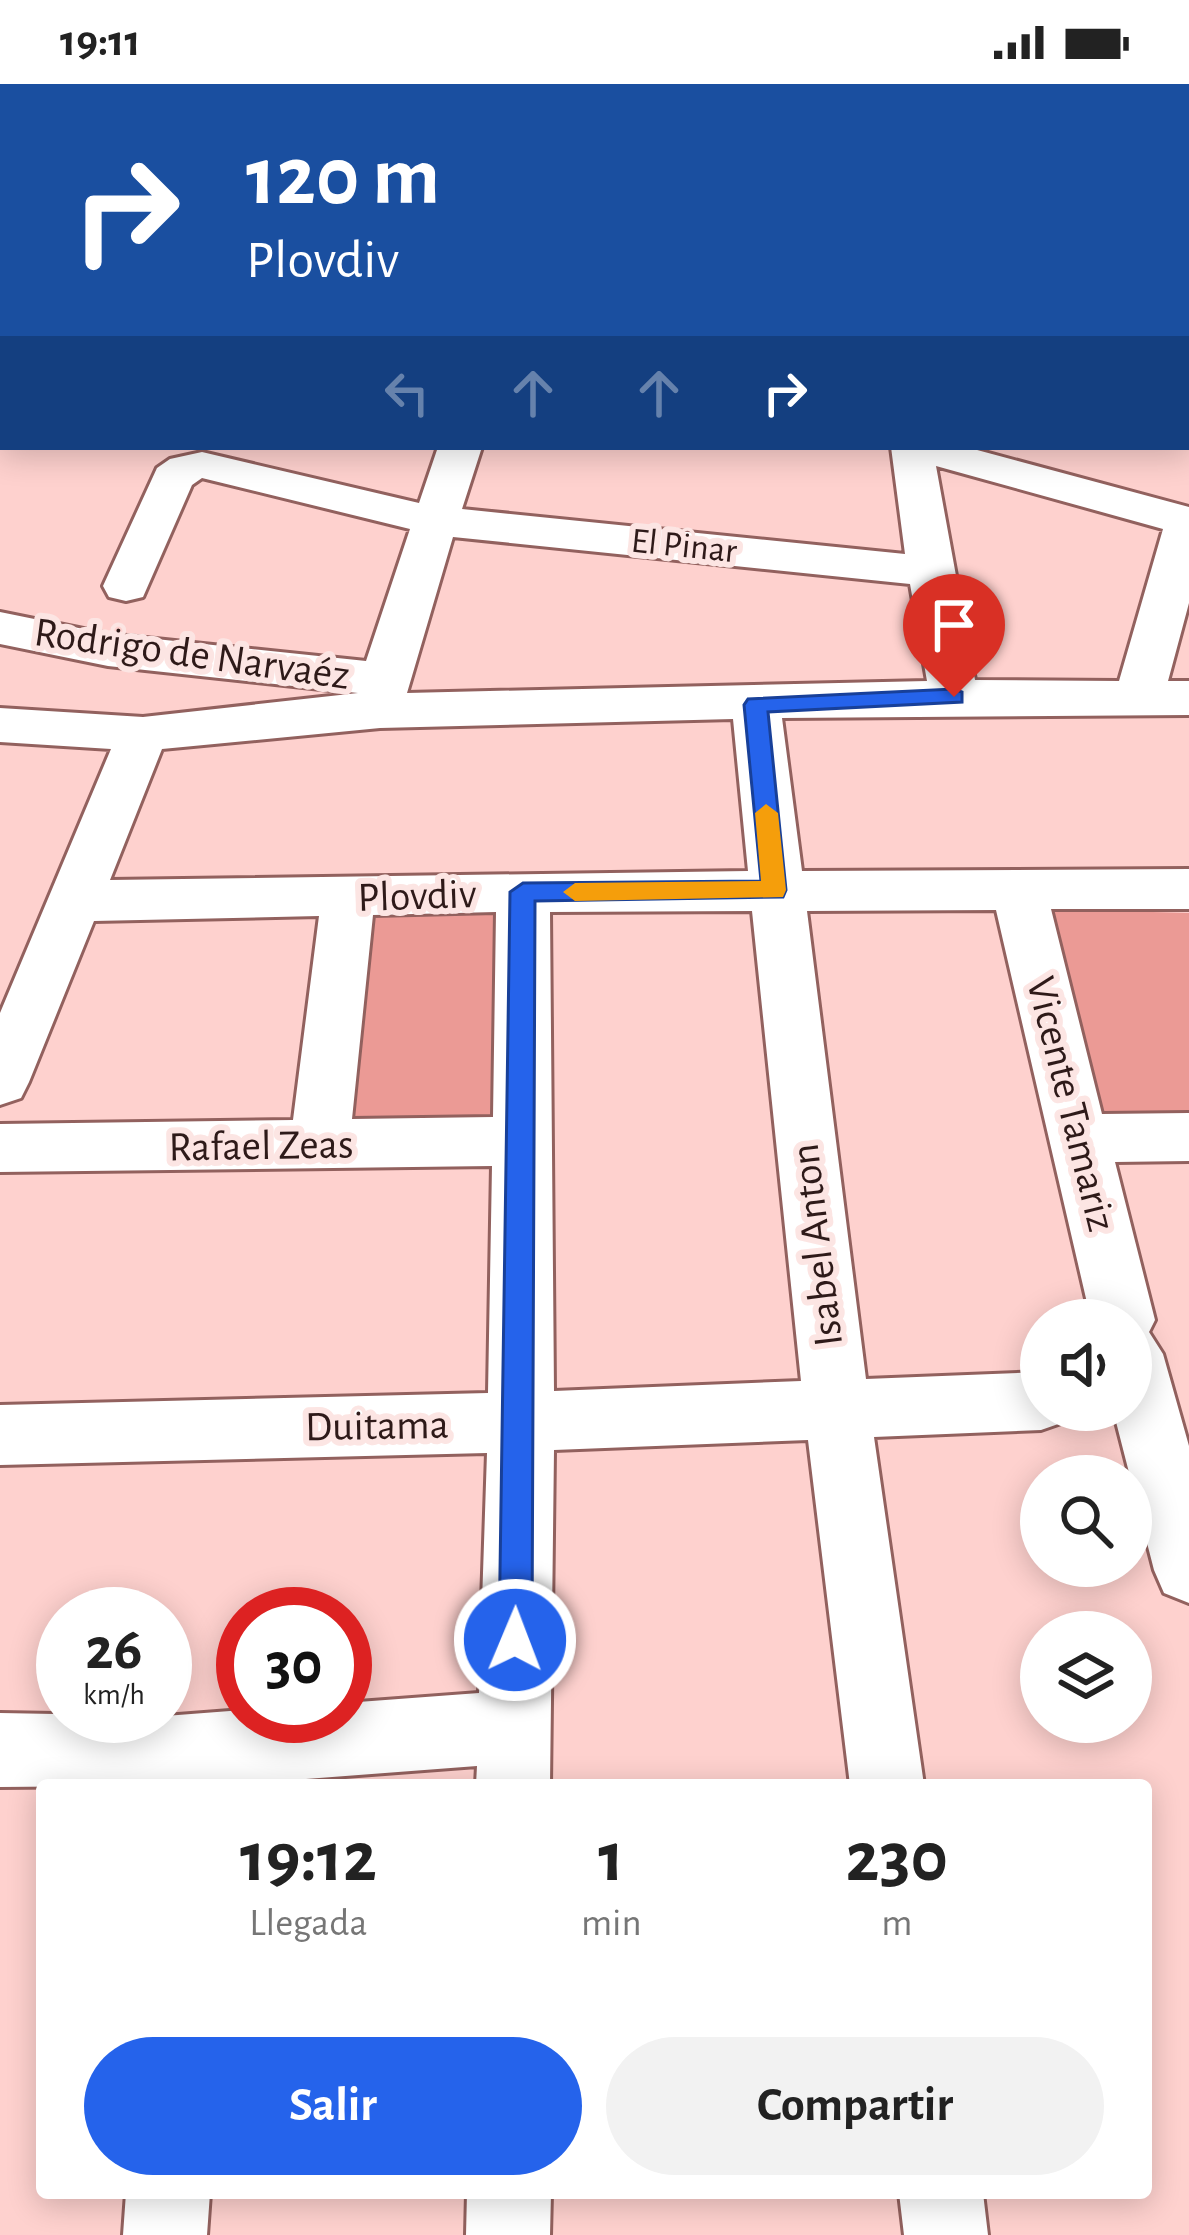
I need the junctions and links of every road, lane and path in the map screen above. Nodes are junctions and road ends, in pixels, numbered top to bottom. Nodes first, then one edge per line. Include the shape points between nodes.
1 (459, 450) edge
2 (914, 450) edge
3 (925, 450) edge
4 (437, 521) junction
5 (1189, 522) edge
6 (930, 571) junction
7 (126, 586) dead end
8 (0, 628) edge
9 (108, 650) junction
10 (382, 695) junction
11 (954, 697) junction
12 (1189, 698) edge
13 (1139, 699) junction
14 (756, 705) junction
15 (0, 725) edge
16 (83, 730) junction
17 (143, 734) junction
18 (1018, 887) junction
19 (1189, 889) edge
20 (774, 890) junction
21 (523, 892) junction
22 (348, 898) junction
23 (77, 902) junction
24 (0, 1082) edge
25 (1189, 1137) edge
26 (1080, 1138) junction
27 (523, 1141) junction
28 (319, 1147) junction
29 (0, 1148) edge
30 (1118, 1299) edge
31 (1020, 1402) edge
32 (1152, 1403) edge
33 (837, 1411) junction
34 (520, 1422) junction
35 (0, 1435) edge
36 (1189, 1570) edge
37 (0, 1750) edge
38 (513, 1756) edge
39 (202, 1768) edge
40 (886, 1779) edge
41 (168, 2199) edge
42 (508, 2199) edge
43 (942, 2199) edge
44 (165, 2235) edge
45 (508, 2235) edge
46 (946, 2235) edge

1 - 4 street
2 - 6 street
3 - 5 street
4 - 6 street, El Pinar
4 - 7 street, El Pinar via 202,465 186,468 173,478
4 - 10 street
5 - 13 street
6 - 11 street
8 - 9 street, Rodrigo de Narvaéz
9 - 10 street, Rodrigo de Narvaéz
9 - 16 street
10 - 14 street
10 - 17 street
11 - 13 street
11 - 14 street
12 - 13 street
14 - 20 street, Isabel Anton
15 - 16 street
16 - 17 street
17 - 23 street
18 - 19 street, Plovdiv
18 - 20 street, Plovdiv
18 - 26 street, Vicente Tamariz
20 - 21 street, Plovdiv
20 - 33 street, Isabel Anton
21 - 22 street, Plovdiv
21 - 27 street
22 - 23 street, Plovdiv
22 - 28 street
23 - 24 street
25 - 26 street
26 - 30 street, Vicente Tamariz
27 - 28 street, Rafael Zeas
27 - 34 street
28 - 29 street, Rafael Zeas
31 - 33 street, Duitama
32 - 36 street
33 - 34 street, Duitama
33 - 40 street, Isabel Anton
34 - 35 street, Duitama
34 - 38 street
37 - 39 street
38 - 39 street
41 - 44 street
42 - 45 street
43 - 46 street

